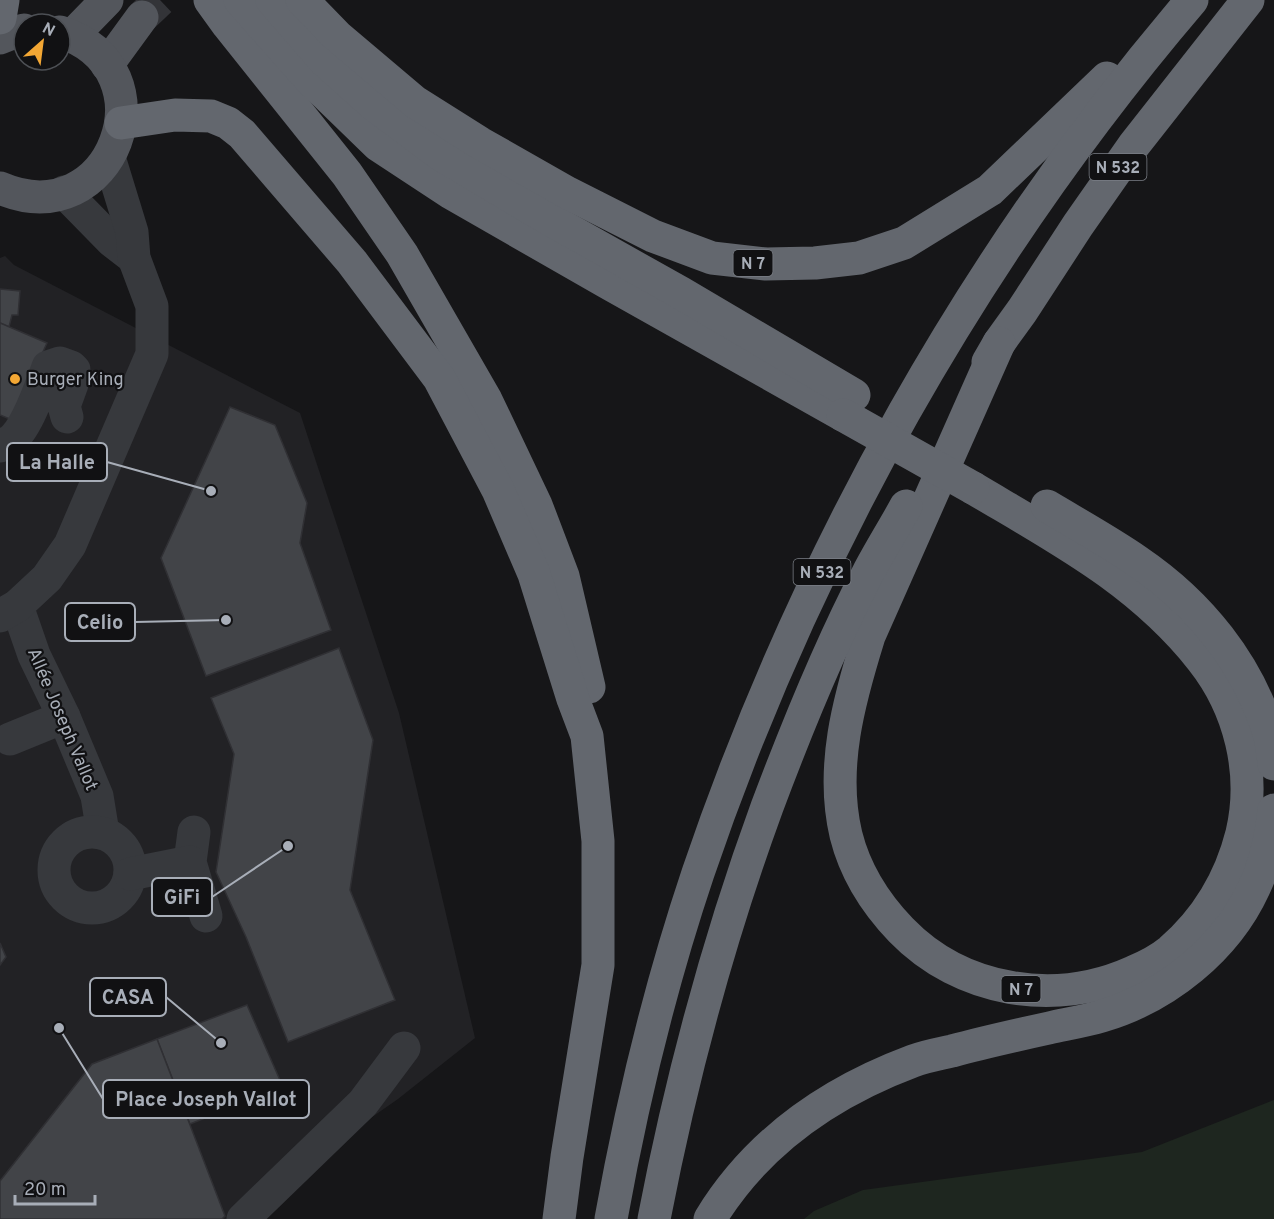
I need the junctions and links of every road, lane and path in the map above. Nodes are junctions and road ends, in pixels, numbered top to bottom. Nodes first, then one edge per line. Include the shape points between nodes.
1 (3, 0) edge
2 (107, 0) edge
3 (302, 0) edge
4 (1190, 0) edge
5 (1248, 0) edge
6 (239, 6) edge
7 (142, 17) tunnel mouth
8 (0, 18) edge
9 (72, 29) edge
10 (72, 37) edge
11 (107, 65) junction
12 (121, 123) junction
13 (109, 157) junction
14 (0, 188) edge
15 (64, 192) junction
16 (134, 258) junction
17 (999, 342) junction
18 (67, 417) dead end
19 (0, 446) edge
20 (977, 478) junction
21 (8, 611) edge
22 (64, 717) junction
23 (587, 736) junction
24 (10, 739) dead end
25 (1274, 764) edge
26 (1274, 810) edge
27 (103, 833) junction
28 (130, 874) junction
29 (206, 916) dead end
30 (404, 1048) dead end
31 (243, 1219) edge
32 (560, 1219) edge
33 (611, 1219) edge
34 (654, 1219) edge
35 (710, 1219) edge

1 - 8 highway
2 - 9 main road
3 - 4 highway, N 7 via 337,36 415,102 568,194 653,236 712,258 766,264 859,258 904,243 990,190
4 - 33 highway, N 532 via 1098,117 976,291 842,529 775,673 698,874 645,1060
5 - 17 highway, N 532 via 1134,145
6 - 20 highway, N 7 via 324,60 373,105 440,154 681,293 848,405
6 - 23 highway, N 7 via 402,254 486,400 536,505 563,576 591,698
7 - 11 main road
10 - 11 main road via 91,48
11 - 12 main road via 121,103
12 - 13 main road
12 - 23 highway, N 7 via 175,115 211,116 228,123 242,134 352,262 439,378 498,490 534,574
13 - 15 main road via 82,184
13 - 16 street via 132,232
14 - 15 main road via 30,196
15 - 16 street
16 - 21 street via 152,306 152,354 70,545 47,578
17 - 20 highway, N 7 via 869,636 846,718 842,809 853,858 876,901 908,938 927,953 967,975 1014,988 1064,991 1094,987 1141,969 1167,953 1200,921 1216,898 1229,874 1245,821 1248,787 1242,744 1226,696 1204,662 1160,612
17 - 34 highway, N 532 via 868,573 785,759 716,959
18 - 19 street via 64,406 74,370 60,363 48,367 20,430
20 - 25 highway, N 7 via 1096,534 1138,561 1196,609 1221,639 1257,701
21 - 22 street, Allée Joseph Vallot
22 - 24 street
22 - 27 street, Allée Joseph Vallot via 97,796
23 - 32 highway, N 7 via 598,841 598,965
26 - 35 highway, N 7 via 1264,861 1240,913 1214,947 1177,978 1154,994 1102,1016 915,1060 846,1091 804,1117 763,1152 740,1176
27 - 28 street via 124,849
27 - 28 street via 77,834 58,852 54,865 60,890 76,904 98,907 119,897
28 - 29 street via 192,847
30 - 31 street via 363,1103

